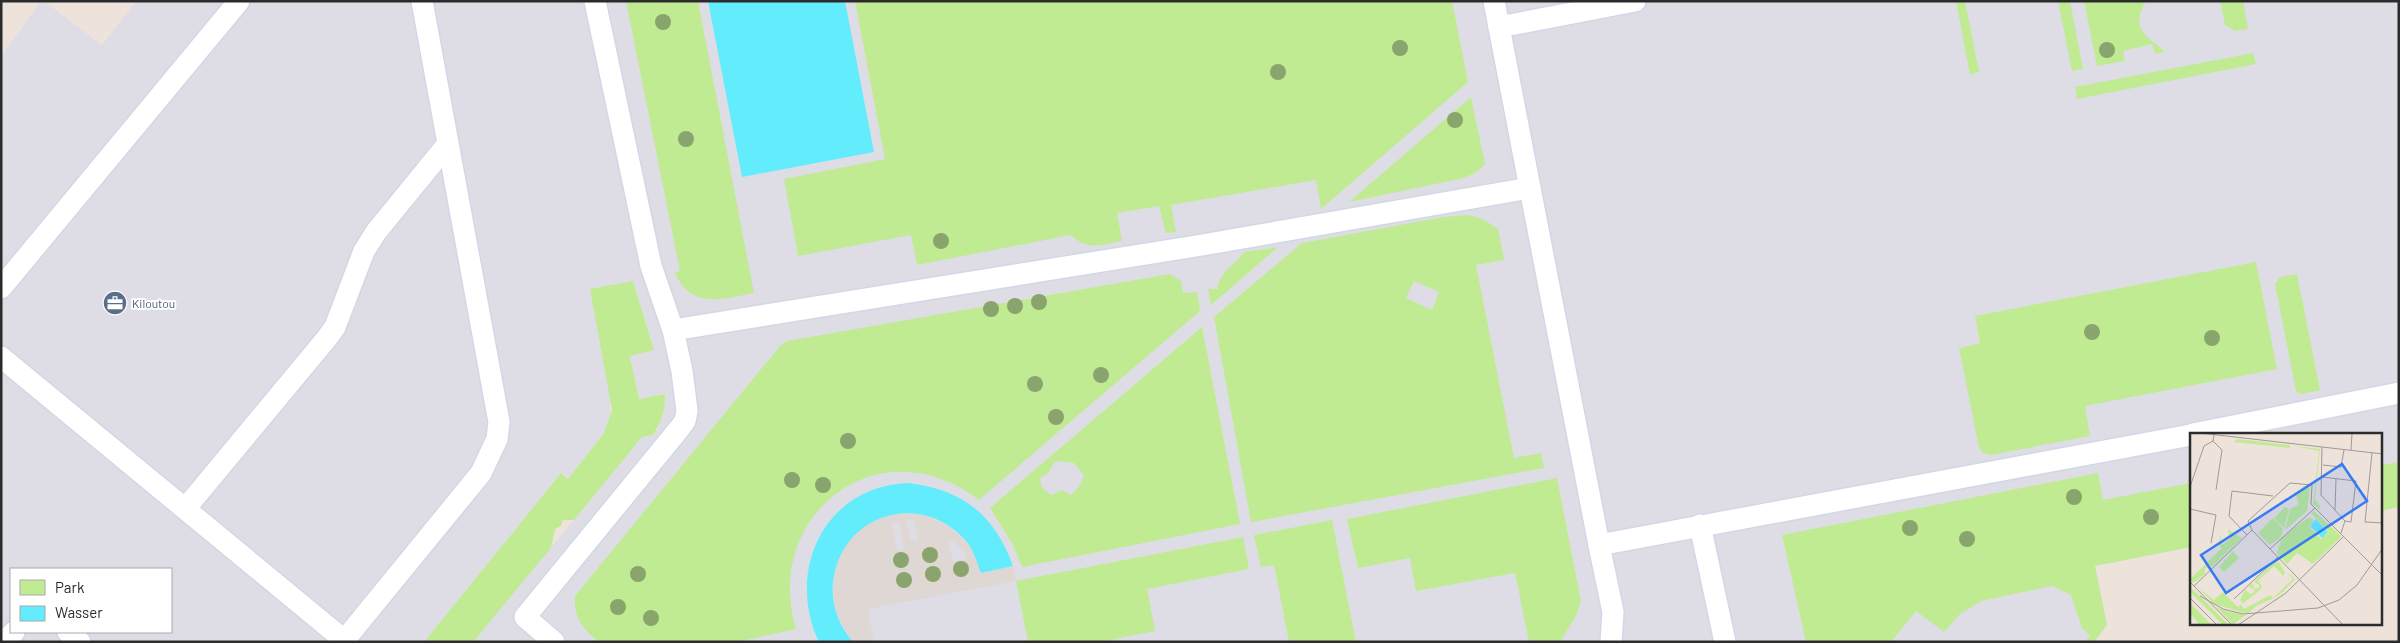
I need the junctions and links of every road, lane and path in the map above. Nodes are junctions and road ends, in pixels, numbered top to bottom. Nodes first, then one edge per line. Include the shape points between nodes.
1 (239, 1) edge
2 (422, 1) edge
3 (595, 1) edge
4 (1494, 1) edge
5 (1635, 1) edge
6 (1499, 27) junction
7 (447, 145) junction
8 (1530, 188) junction
9 (1, 288) edge
10 (673, 330) junction
11 (1, 356) edge
12 (2399, 393) edge
13 (2197, 433) edge
14 (2190, 434) edge
15 (185, 509) junction
16 (1700, 525) junction
17 (1599, 545) junction
18 (69, 633) edge
19 (344, 641) edge
20 (80, 642) edge
21 (554, 642) edge
22 (1611, 642) edge
23 (1725, 642) edge

1 - 9 lane
2 - 7 lane
3 - 10 lane via 650,266
4 - 6 lane
5 - 6 lane
6 - 8 lane
7 - 15 lane via 364,251 341,313 327,338
7 - 19 lane via 500,422 497,439 480,473
8 - 10 lane via 1196,246
8 - 17 lane
10 - 21 lane via 687,397 685,421 525,618
11 - 15 lane
12 - 13 lane
14 - 16 lane
15 - 19 lane
16 - 17 lane
16 - 23 lane
17 - 22 lane via 1613,612
18 - 20 lane

